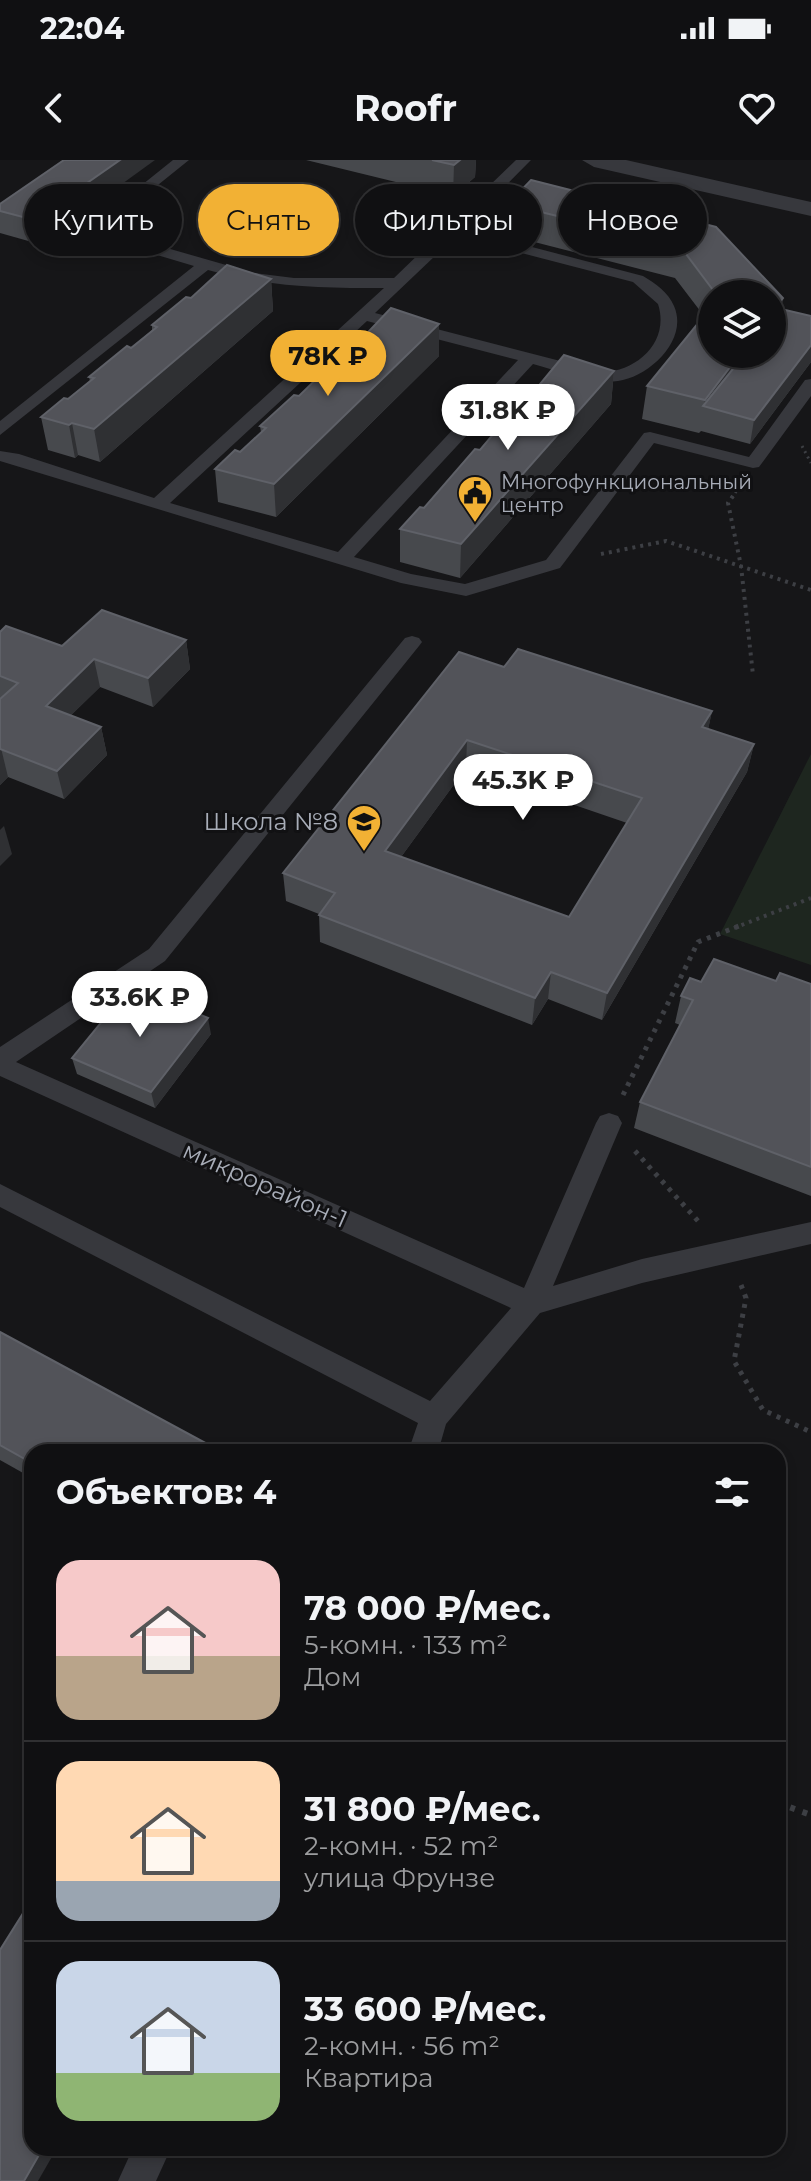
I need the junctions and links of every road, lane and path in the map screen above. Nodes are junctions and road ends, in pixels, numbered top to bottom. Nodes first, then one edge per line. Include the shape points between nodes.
1 (182, 160) edge
2 (524, 160) edge
3 (594, 160) edge
4 (746, 170) dead end
5 (500, 184) edge
6 (727, 190) junction
7 (811, 209) edge
8 (542, 254) edge
9 (426, 256) edge
10 (204, 265) junction
11 (397, 283) junction
12 (363, 315) junction
13 (528, 359) junction
14 (811, 384) edge
15 (0, 430) edge
16 (0, 456) edge
17 (753, 463) junction
18 (157, 505) junction
19 (343, 558) junction
20 (553, 564) junction
21 (741, 566) junction
22 (811, 590) edge
23 (412, 642) dead end
24 (753, 675) dead end
25 (811, 898) edge
26 (0, 1062) edge
27 (609, 1123) joint
28 (0, 1195) edge
29 (811, 1233) edge
30 (531, 1304) junction
31 (434, 1417) junction
32 (426, 1444) edge
33 (786, 1806) edge
34 (811, 1815) edge
35 (148, 2156) edge
36 (137, 2181) edge

1 - 10 lane via 99,225 105,235
2 - 5 lane
3 - 6 street
4 - 6 street
6 - 7 street
8 - 13 lane via 638,279 667,305 670,322 663,343 637,371 603,377
9 - 11 lane
10 - 11 lane via 294,283
10 - 15 lane
11 - 12 lane
12 - 13 lane
12 - 18 lane
13 - 19 lane
14 - 17 lane
16 - 18 lane
17 - 20 lane via 650,437
17 - 21 path via 728,503
18 - 19 lane
19 - 20 lane via 466,590
20 - 21 path via 666,541
21 - 22 path
21 - 24 path
23 - 26 lane via 157,955
25 - 27 path via 698,942
26 - 30 lane, микрорайон-1
27 - 30 lane
28 - 31 lane
29 - 30 lane via 642,1271
30 - 31 lane
31 - 32 lane
33 - 34 path
35 - 36 lane

